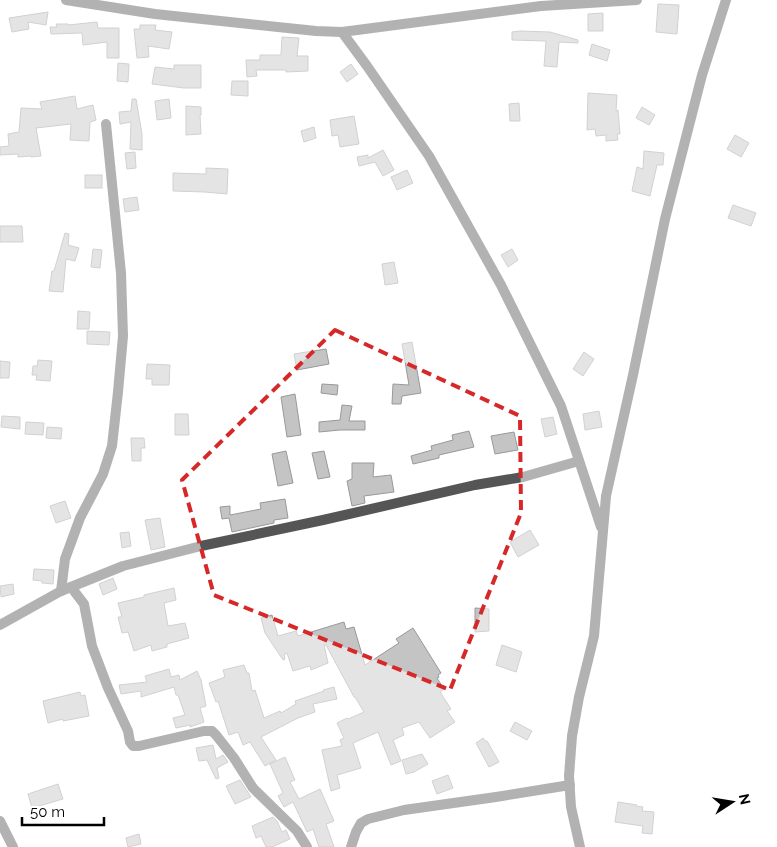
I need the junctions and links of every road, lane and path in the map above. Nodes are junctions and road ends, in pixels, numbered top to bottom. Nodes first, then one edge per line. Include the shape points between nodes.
1 (66, 0) edge
2 (637, 0) edge
3 (726, 0) edge
4 (99, 3) edge
5 (342, 32) junction
6 (106, 124) dead end
7 (579, 461) junction
8 (602, 532) junction
9 (66, 589) junction
10 (0, 626) edge
11 (570, 785) junction
12 (0, 821) edge
13 (13, 847) edge
14 (307, 847) edge
15 (351, 847) edge
16 (580, 847) edge

1 - 4 street
2 - 5 street via 541,6
3 - 8 street via 702,75 665,219 606,496
4 - 5 street via 155,14
5 - 7 street via 429,156 501,285 562,406
6 - 9 street via 123,336 112,446 65,559
7 - 8 street
7 - 9 street via 523,477 475,484 201,546 123,566
8 - 11 street via 594,636 572,736
9 - 10 street
9 - 14 street via 84,604 92,646 133,746 212,732 253,788 296,831
11 - 15 street via 404,810 368,819 361,823
11 - 16 street via 571,807
12 - 13 street

